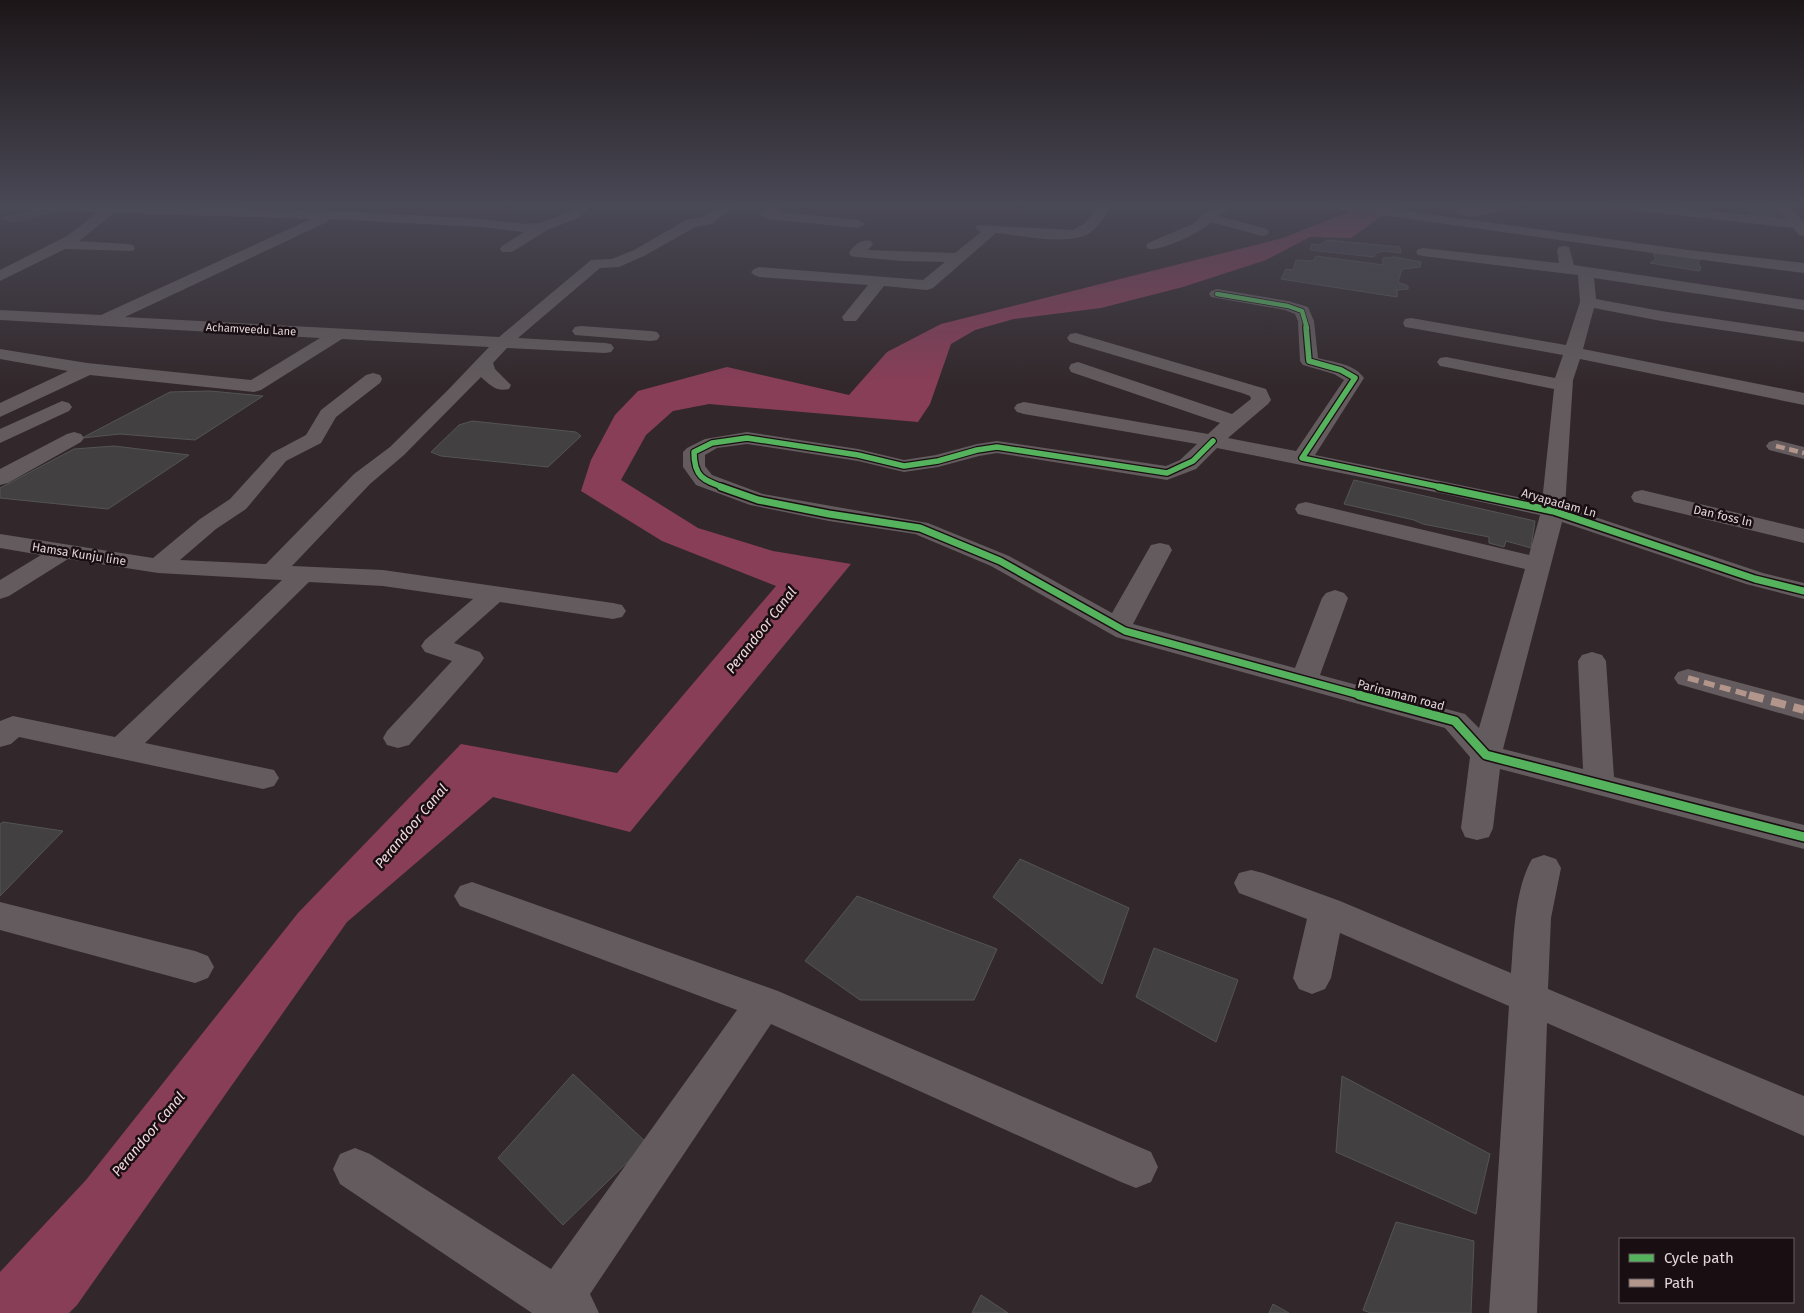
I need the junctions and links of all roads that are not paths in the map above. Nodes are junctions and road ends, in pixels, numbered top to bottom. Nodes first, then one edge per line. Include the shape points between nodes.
1 (21, 265) edge
2 (221, 265) edge
3 (595, 265) edge
4 (950, 265) edge
5 (1535, 265) edge
6 (1566, 265) edge
7 (1783, 265) edge
8 (1804, 268) edge
9 (1567, 269) junction
10 (759, 272) dead end
11 (1586, 272) junction
12 (0, 276) edge
13 (880, 281) junction
14 (1217, 294) dead end
15 (1588, 302) junction
16 (1804, 305) edge
17 (0, 315) edge
18 (850, 317) dead end
19 (98, 320) junction
20 (1411, 323) dead end
21 (520, 327) junction
22 (1456, 331) junction
23 (62, 334) dead end
24 (338, 334) junction
25 (652, 336) dead end
26 (1804, 337) edge
27 (1076, 338) dead end
28 (502, 342) junction
29 (605, 348) dead end
30 (1573, 352) junction
31 (0, 354) edge
32 (484, 362) junction
33 (1078, 368) dead end
34 (87, 369) junction
35 (373, 379) dead end
36 (502, 385) dead end
37 (1564, 385) junction
38 (1804, 399) edge
39 (62, 407) dead end
40 (1024, 408) dead end
41 (0, 410) edge
42 (1236, 422) junction
43 (0, 437) edge
44 (74, 438) dead end
45 (1213, 441) junction
46 (1776, 446) dead end
47 (1804, 453) edge
48 (1302, 458) junction
49 (0, 478) edge
50 (1642, 497) dead end
51 (1306, 509) dead end
52 (1554, 510) junction
53 (1804, 536) edge
54 (0, 542) edge
55 (1160, 550) dead end
56 (64, 551) junction
57 (1538, 565) junction
58 (158, 566) junction
59 (272, 572) junction
60 (303, 574) junction
61 (0, 591) edge
62 (1804, 591) edge
63 (494, 594) junction
64 (1335, 598) dead end
65 (613, 611) dead end
66 (1122, 629) junction
67 (1592, 661) dead end
68 (1688, 678) dead end
69 (1304, 680) junction
70 (1804, 710) edge
71 (7, 731) edge
72 (398, 738) dead end
73 (121, 749) junction
74 (1486, 755) junction
75 (263, 778) dead end
76 (1599, 784) junction
77 (1477, 828) dead end
78 (1804, 837) edge
79 (1544, 868) dead end
80 (1251, 883) dead end
81 (472, 896) dead end
82 (1327, 911) junction
83 (0, 916) edge
84 (195, 967) dead end
85 (1312, 978) dead end
86 (1529, 997) junction
87 (764, 1003) junction
88 (1804, 1116) edge
89 (1136, 1167) dead end
90 (355, 1169) dead end
91 (566, 1307) edge
92 (1513, 1313) edge

1 - 12 street
2 - 19 street
3 - 21 street via 588,278
4 - 13 street via 927,285
5 - 9 street
6 - 9 street
7 - 8 street
9 - 11 street
10 - 13 street
11 - 15 street
11 - 16 street
13 - 18 street
14 - 48 street via 1302,310 1309,361 1341,370 1355,378
15 - 26 street
15 - 30 street
17 - 19 street, Achamveedu Lane
19 - 23 street
19 - 24 street, Achamveedu Lane
20 - 22 street
21 - 25 street
21 - 28 street
22 - 30 street
22 - 37 street via 1445,366
24 - 28 street, Achamveedu Lane
24 - 34 street via 254,386
27 - 42 street via 1259,393 1261,400
28 - 29 street, Achamveedu Lane
28 - 32 street
30 - 37 street
30 - 38 street
31 - 34 street
32 - 36 street via 486,371
32 - 59 street via 397,451 362,479
33 - 42 street
34 - 41 street
35 - 58 street via 328,414 314,439 279,457 238,504 208,524
37 - 52 street
39 - 43 street
40 - 45 street, Aryapadam Ln
42 - 45 street
44 - 49 street
45 - 48 street, Aryapadam Ln
45 - 66 street, Parinamam road via 1184,469 1167,474 996,448 904,466 858,455 747,438 712,443 694,452 694,467 704,480 758,500 920,528 1000,562
46 - 47 street
48 - 52 street, Aryapadam Ln
50 - 53 street, Dan foss ln
51 - 57 street
52 - 57 street
52 - 62 street, Aryapadam Ln via 1755,579
54 - 56 street, Hamsa Kunju line
55 - 66 street
56 - 58 street, Hamsa Kunju line
56 - 61 street
57 - 74 street
58 - 59 street, Hamsa Kunju line
59 - 60 street, Hamsa Kunju line
60 - 63 street, Hamsa Kunju line via 383,578
60 - 73 street
63 - 65 street, Hamsa Kunju line
63 - 72 street via 435,646 470,658
64 - 69 street
66 - 69 street, Parinamam road
67 - 76 street
68 - 70 street
69 - 74 street, Parinamam road via 1455,721
71 - 73 street
73 - 75 street
74 - 76 street
74 - 77 street
76 - 78 street
79 - 86 street via 1533,918
80 - 82 street
81 - 87 street
82 - 85 street
82 - 86 street
83 - 84 street
86 - 88 street
86 - 92 street
87 - 89 street
87 - 91 street
90 - 91 street

